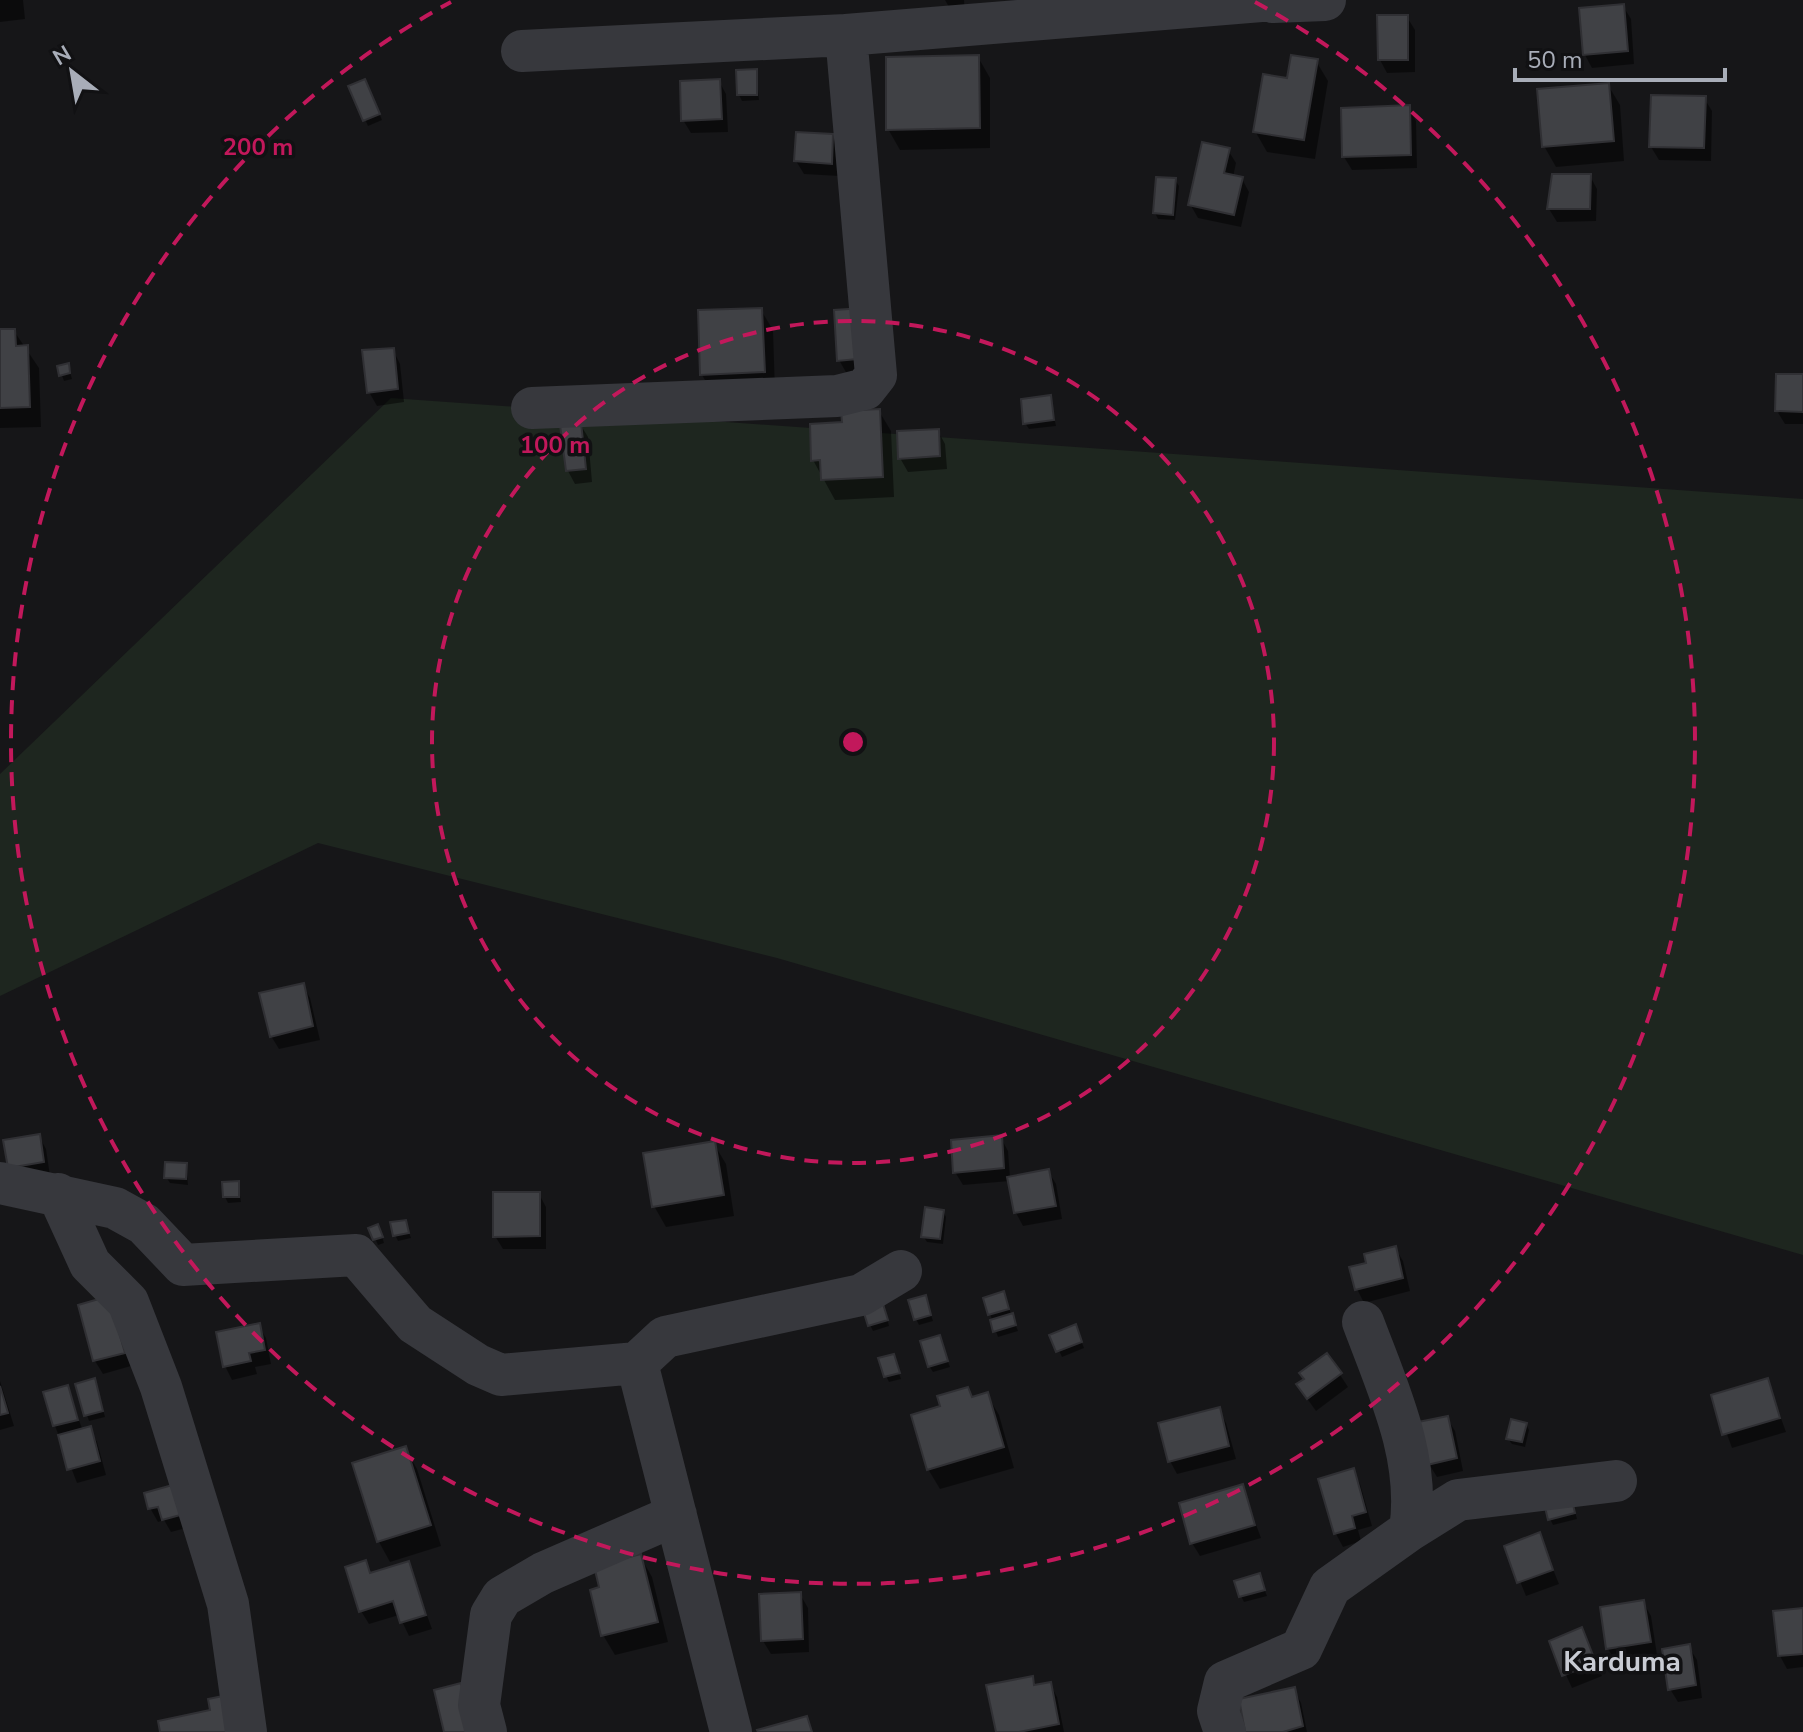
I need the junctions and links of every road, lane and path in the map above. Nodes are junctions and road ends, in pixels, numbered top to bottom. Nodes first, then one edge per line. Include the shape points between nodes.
1 (1325, 0) edge
2 (1274, 1) edge
3 (846, 35) junction
4 (522, 51) dead end
5 (532, 408) dead end
6 (0, 1183) edge
7 (58, 1194) junction
8 (901, 1271) dead end
9 (1363, 1322) dead end
10 (637, 1363) junction
11 (1616, 1481) dead end
12 (676, 1515) junction
13 (1410, 1530) junction
14 (246, 1732) edge
15 (486, 1732) edge
16 (731, 1732) edge
17 (1225, 1732) edge

1 - 2 street
2 - 3 street
3 - 4 street
3 - 5 street via 876,375 865,389 837,396
6 - 7 street
7 - 10 street via 115,1208 144,1224 183,1265 356,1255 415,1324 501,1375
7 - 14 street via 90,1264 128,1302 161,1387 228,1604
8 - 10 street via 861,1295 665,1337
9 - 13 street via 1400,1420 1415,1497
10 - 12 street
11 - 13 street via 1458,1500
12 - 15 street via 543,1573 502,1597 491,1615 479,1705
12 - 16 street
13 - 17 street via 1330,1587 1301,1649 1225,1682 1218,1711

